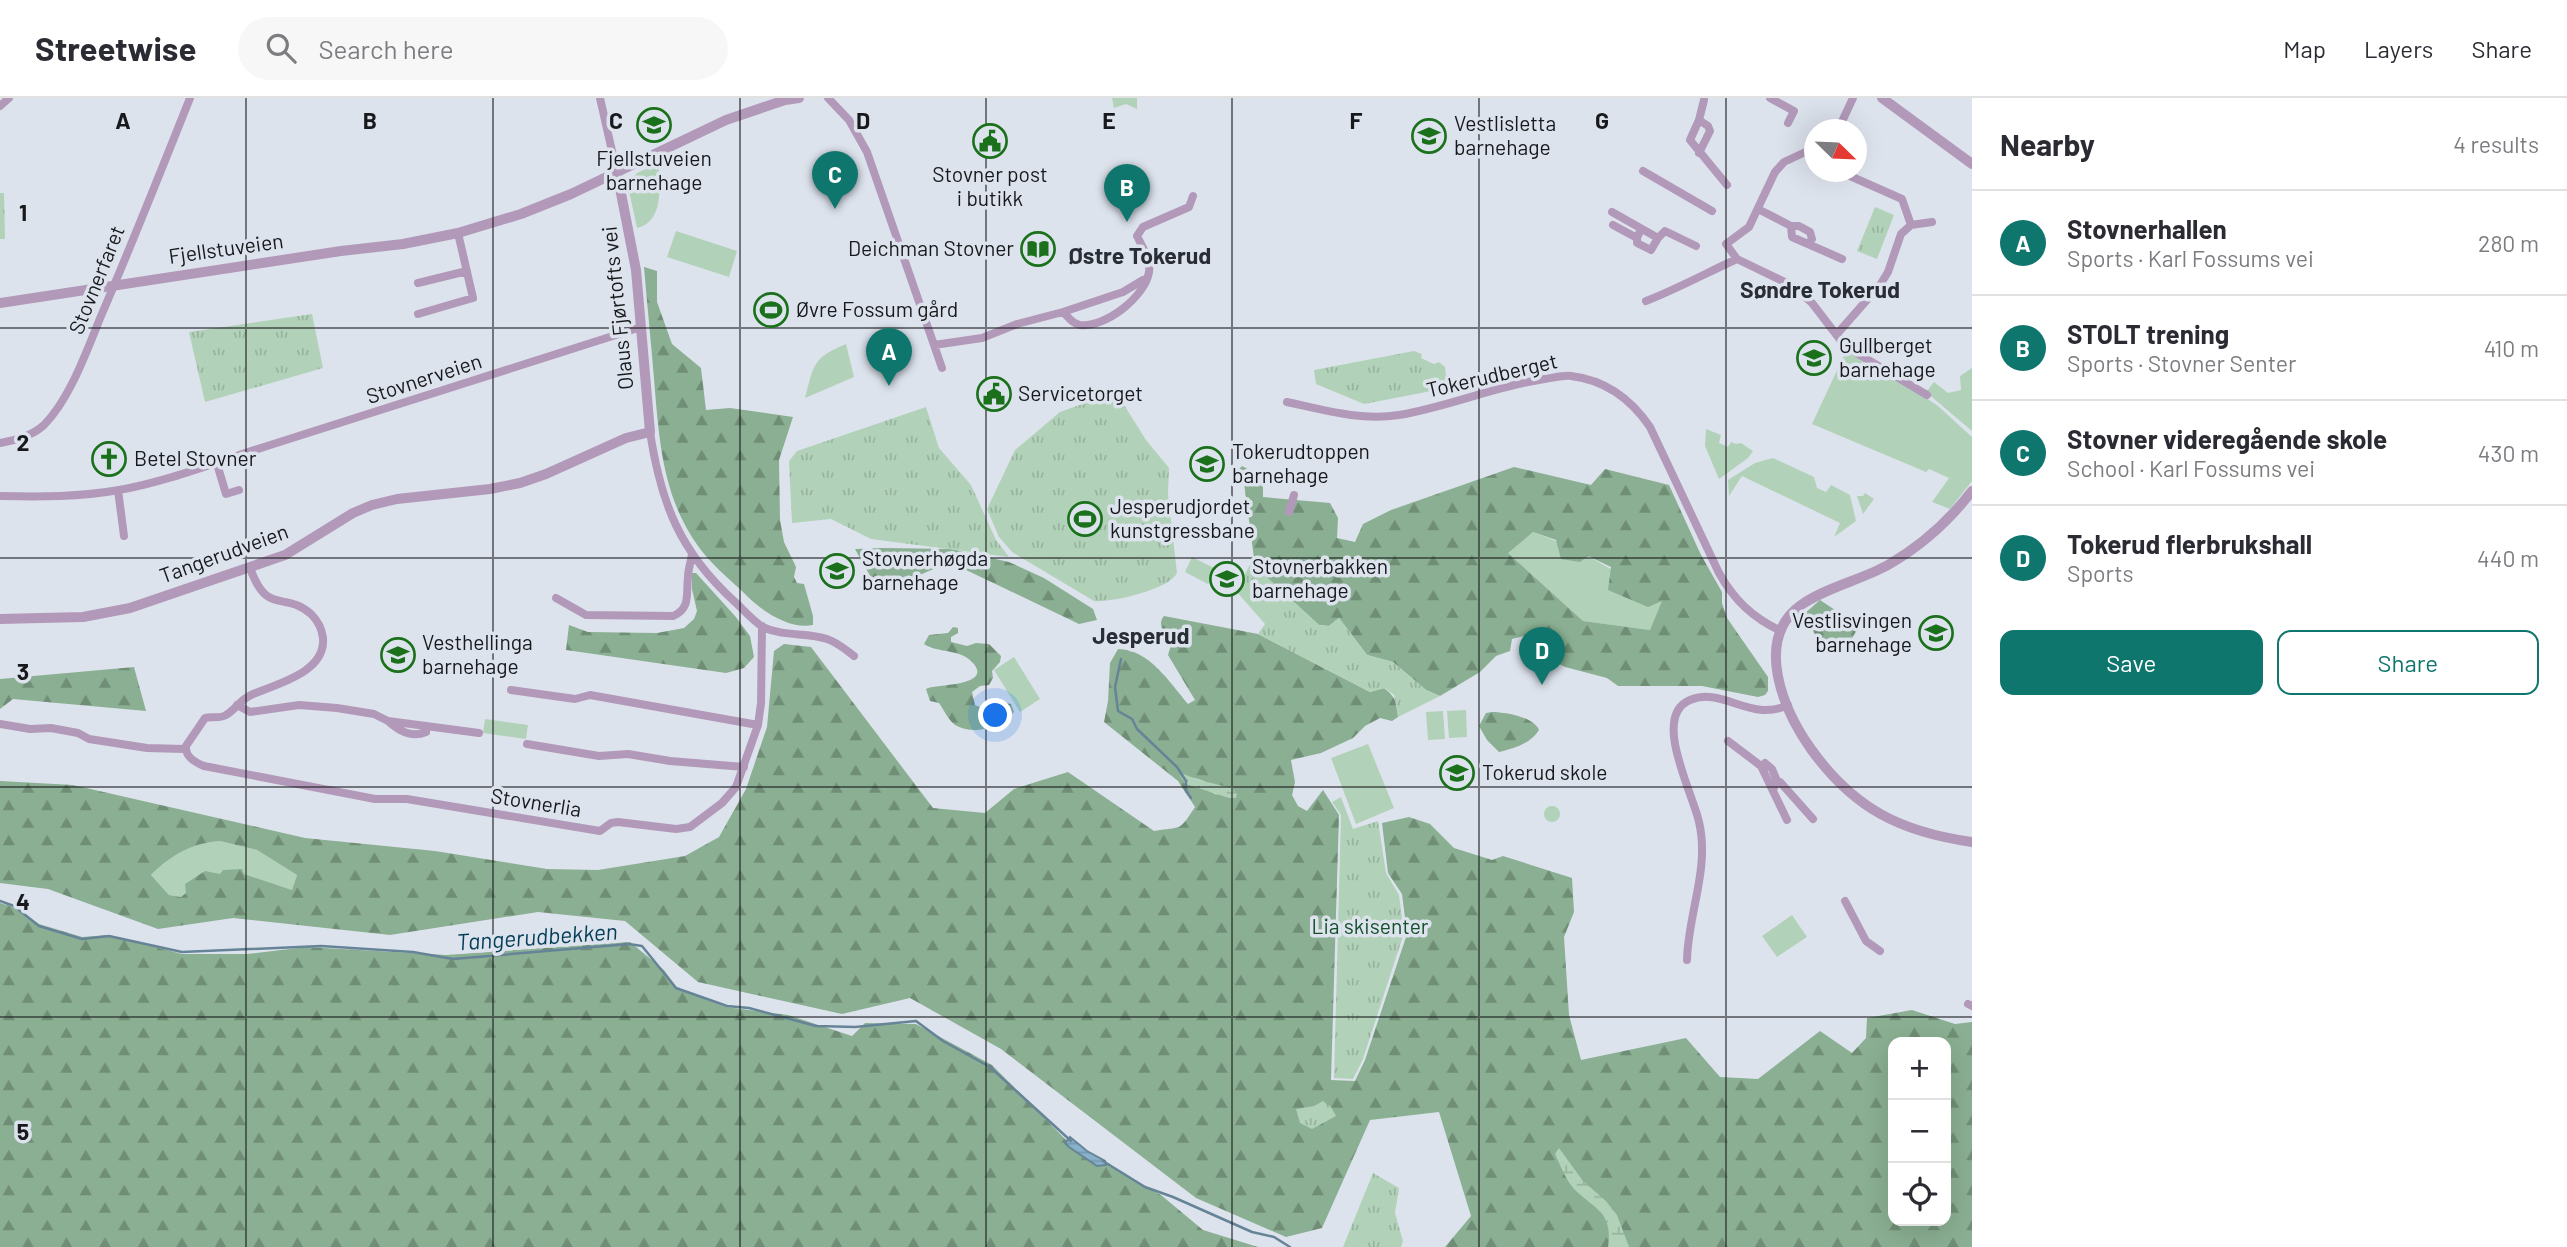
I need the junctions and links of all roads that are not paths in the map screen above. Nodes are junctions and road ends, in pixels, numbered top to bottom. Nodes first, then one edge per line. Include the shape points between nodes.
1 (9, 98) edge
2 (190, 98) edge
3 (600, 98) edge
4 (799, 98) edge
5 (828, 98) edge
6 (1770, 98) edge
7 (1853, 98) edge
8 (1882, 98) edge
9 (786, 99) edge
10 (1704, 100) dead end
11 (0, 106) edge
12 (1843, 119) edge
13 (1699, 120) junction
14 (1788, 123) dead end
15 (1699, 153) junction
16 (1804, 153) edge
17 (1972, 164) edge
18 (1643, 171) dead end
19 (617, 173) junction
20 (1864, 182) edge
21 (1727, 185) dead end
22 (1193, 196) dead end
23 (1758, 209) junction
24 (1712, 211) dead end
25 (1612, 212) dead end
26 (1932, 222) dead end
27 (1613, 225) dead end
28 (1911, 225) junction
29 (458, 233) junction
30 (1639, 234) junction
31 (1658, 238) junction
32 (1696, 246) dead end
33 (1737, 259) junction
34 (1842, 259) dead end
35 (467, 271) junction
36 (1146, 279) junction
37 (418, 283) dead end
38 (115, 285) junction
39 (1646, 301) dead end
40 (0, 303) edge
41 (1063, 312) junction
42 (418, 314) dead end
43 (641, 327) junction
44 (1837, 334) junction
45 (934, 345) junction
46 (942, 368) dead end
47 (1927, 395) dead end
48 (1287, 402) dead end
49 (650, 432) junction
50 (0, 443) edge
51 (217, 464) junction
52 (118, 490) junction
53 (239, 490) dead end
54 (1972, 491) edge
55 (1294, 495) dead end
56 (0, 496) edge
57 (1289, 512) dead end
58 (124, 536) dead end
59 (692, 554) junction
60 (250, 568) junction
61 (556, 598) dead end
62 (0, 619) edge
63 (762, 626) junction
64 (1781, 631) junction
65 (854, 656) dead end
66 (511, 690) dead end
67 (237, 705) junction
68 (1788, 705) junction
69 (388, 721) junction
70 (0, 724) edge
71 (758, 725) junction
72 (426, 732) dead end
73 (479, 733) dead end
74 (1727, 741) dead end
75 (527, 744) dead end
76 (185, 749) junction
77 (744, 766) junction
78 (1775, 786) junction
79 (1813, 819) dead end
80 (1787, 820) dead end
81 (1972, 842) edge
82 (1845, 901) dead end
83 (1880, 951) dead end
84 (1687, 960) dead end

1 - 11 street
2 - 38 street, Stovnerfaret
3 - 19 street, Olaus Fjørtofts vei
4 - 9 street, Fjellstuveien
5 - 45 street via 849,120 867,152
6 - 14 street via 1794,111
7 - 12 street
8 - 17 street
9 - 19 street, Fjellstuveien via 712,125
10 - 13 street
13 - 15 street via 1689,140
13 - 15 street via 1710,131
15 - 21 street
16 - 23 street via 1775,172
18 - 24 street
19 - 29 street, Fjellstuveien via 547,204
19 - 43 street, Olaus Fjørtofts vei via 634,252
20 - 28 street via 1902,199
22 - 36 street via 1189,207 1143,227 1137,236 1147,258
23 - 33 street via 1749,227 1727,244
23 - 34 street via 1810,232 1808,244
25 - 30 street
26 - 28 street
27 - 30 street
28 - 44 street via 1901,234 1880,285
29 - 35 street
29 - 38 street, Fjellstuveien
30 - 31 street
30 - 31 street via 1637,243 1651,250
31 - 32 street via 1665,232
33 - 39 street
33 - 44 street via 1793,286
35 - 37 street
35 - 42 street via 473,298
36 - 41 street via 1123,292
36 - 41 street via 1130,304 1115,316 1081,326
38 - 40 street, Fjellstuveien
38 - 50 street, Stovnerfaret via 56,410 32,434
41 - 45 street via 982,338
43 - 49 street, Olaus Fjørtofts vei
43 - 51 street, Stovnerveien
44 - 47 street via 1845,346
45 - 46 street
48 - 64 street, Tokerudberget via 1363,418 1399,415 1534,380 1568,375 1595,381 1634,406 1650,427 1731,593 1756,617
49 - 59 street via 658,480
49 - 60 street, Tangerudveien via 520,483 372,505 295,550
51 - 52 street, Stovnerveien
51 - 53 street via 226,494
52 - 56 street, Stovnerveien
52 - 58 street
54 - 64 street via 1916,547 1882,568 1807,601
55 - 57 street
59 - 61 street via 686,604 673,616 586,615
59 - 63 street via 717,585
60 - 62 street, Tangerudveien via 107,614
60 - 67 street via 265,596 314,617 323,643 316,660 304,670
63 - 65 street via 829,639
63 - 71 street, Stovnerlia
64 - 68 street via 1776,664
66 - 71 street via 575,699 590,695
67 - 69 street via 250,712 305,705 374,714
67 - 76 street via 225,717 209,716 202,721
68 - 81 street via 1817,757 1863,804 1913,830
68 - 84 street via 1764,712 1698,697 1684,703 1673,719 1672,736 1698,815 1702,844
69 - 72 street via 405,733
69 - 73 street
70 - 76 street via 78,733 89,739 147,748
71 - 77 street, Stovnerlia
74 - 78 street via 1763,765
75 - 77 street via 599,756 628,754
76 - 77 street, Stovnerlia via 204,766 375,799 407,799 600,831 618,822 690,827 722,803 736,787
78 - 79 street via 1780,782
78 - 80 street
82 - 83 street via 1866,941

